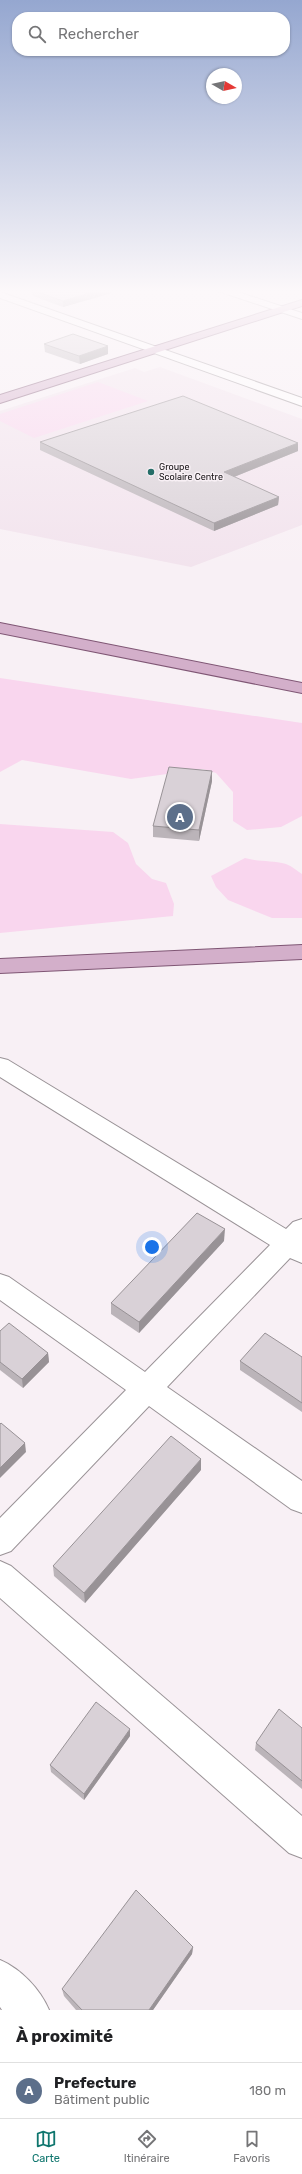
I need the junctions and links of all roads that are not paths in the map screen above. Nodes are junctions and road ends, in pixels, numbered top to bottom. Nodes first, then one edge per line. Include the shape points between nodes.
1 (52, 383) edge
2 (246, 383) edge
3 (0, 399) edge
4 (302, 402) edge
5 (0, 628) edge
6 (302, 688) edge
7 (302, 952) edge
8 (0, 966) edge
9 (0, 1066) edge
10 (297, 1242) edge
11 (0, 1285) edge
12 (148, 1388) junction
13 (302, 1499) edge
14 (0, 1540) edge
15 (0, 1577) edge
16 (302, 1840) edge
17 (0, 1979) edge
18 (29, 2010) edge

1 - 3 main road
2 - 4 street
5 - 6 main road
7 - 8 main road
9 - 10 street
10 - 12 street
11 - 12 street
12 - 13 street
12 - 14 street
15 - 16 street
17 - 18 street

